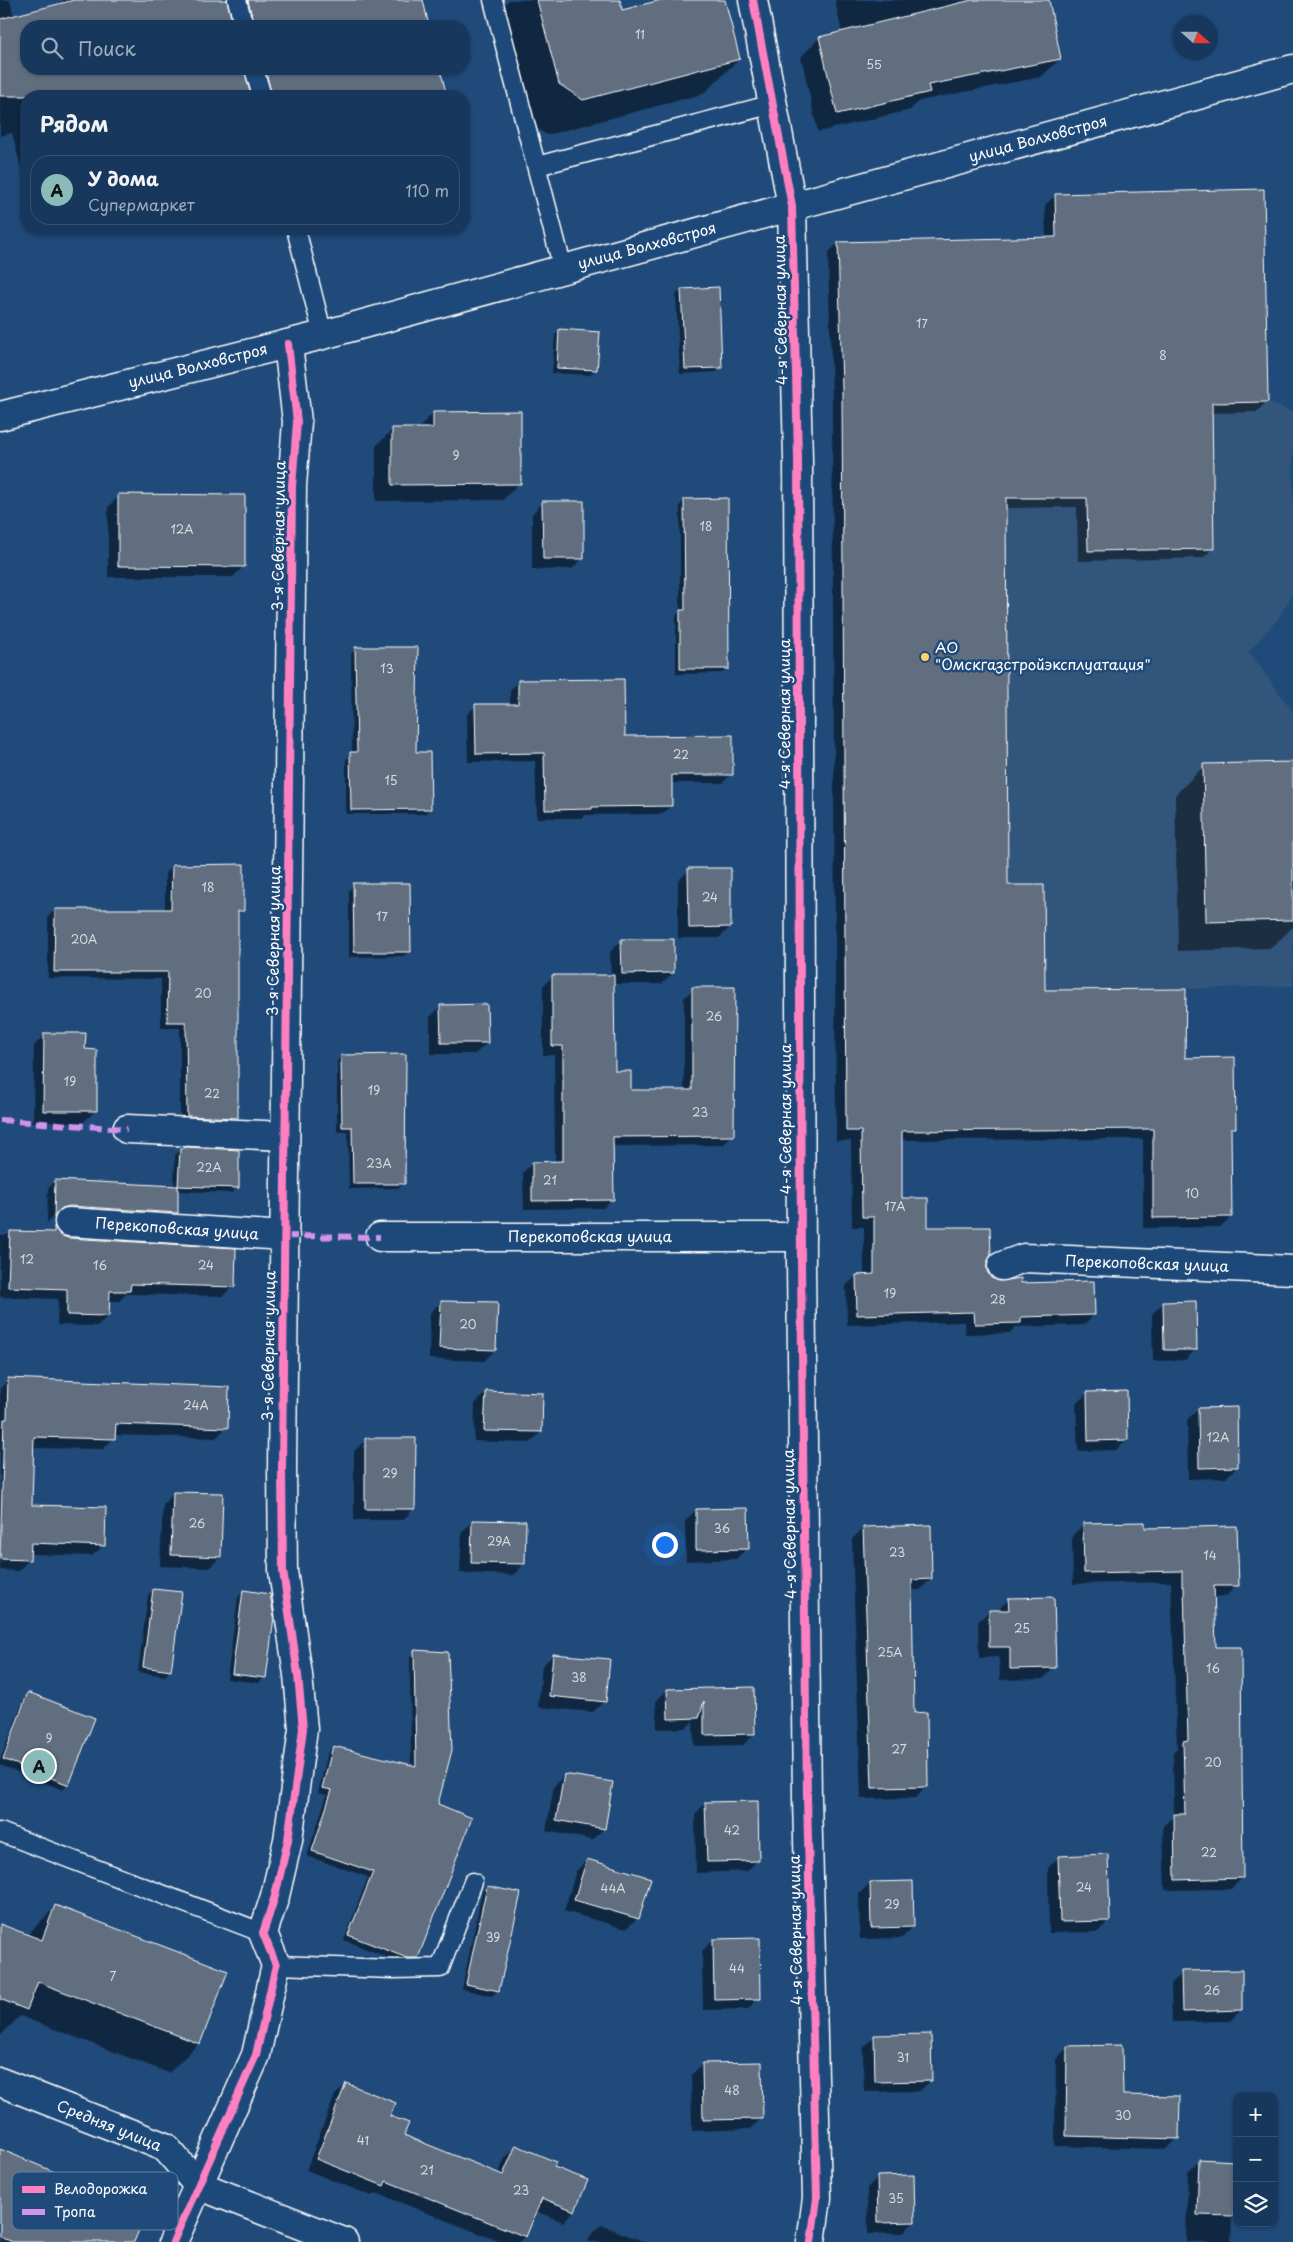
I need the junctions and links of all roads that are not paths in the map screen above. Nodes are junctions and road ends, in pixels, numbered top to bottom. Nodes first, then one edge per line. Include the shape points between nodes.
1 (237, 0) edge
2 (493, 0) edge
3 (753, 0) edge
4 (242, 20) edge
5 (1293, 69) edge
6 (256, 75) edge
7 (260, 90) edge
8 (773, 104) junction
9 (537, 166) junction
10 (792, 206) junction
11 (298, 235) edge
12 (563, 269) junction
13 (323, 335) junction
14 (288, 344) junction
15 (0, 416) edge
16 (127, 1129) dead end
17 (286, 1136) junction
18 (68, 1222) dead end
19 (284, 1236) junction
20 (380, 1237) dead end
21 (800, 1237) junction
22 (1002, 1266) dead end
23 (1293, 1270) edge
24 (0, 1832) edge
25 (473, 1882) dead end
26 (263, 1933) junction
27 (276, 1964) junction
28 (0, 2082) edge
29 (198, 2185) junction
30 (173, 2242) edge
31 (344, 2242) edge
32 (812, 2242) edge

1 - 4 lane
2 - 9 lane
3 - 8 street, 4-я Северная улица
5 - 10 street, улица Волховстроя
6 - 7 lane
8 - 9 lane
8 - 10 street, 4-я Северная улица
9 - 12 lane
10 - 12 street, улица Волховстроя
10 - 21 street, 4-я Северная улица via 798,459
11 - 13 lane
12 - 13 street, улица Волховстроя
13 - 14 street, улица Волховстроя
14 - 15 street, улица Волховстроя
14 - 17 street, 3-я Северная улица via 297,422 292,486
16 - 17 street
17 - 19 street, 3-я Северная улица
18 - 19 street, Перекоповская улица
19 - 26 street, 3-я Северная улица via 283,1571 303,1729 288,1840
20 - 21 street, Перекоповская улица
21 - 32 street, 4-я Северная улица via 807,1798 817,2198
22 - 23 street, Перекоповская улица via 1024,1258
24 - 26 lane
25 - 27 lane via 440,1968
26 - 27 street
27 - 29 street via 256,2055
28 - 29 street, Средняя улица via 165,2147
29 - 30 street
29 - 31 street, Средняя улица

